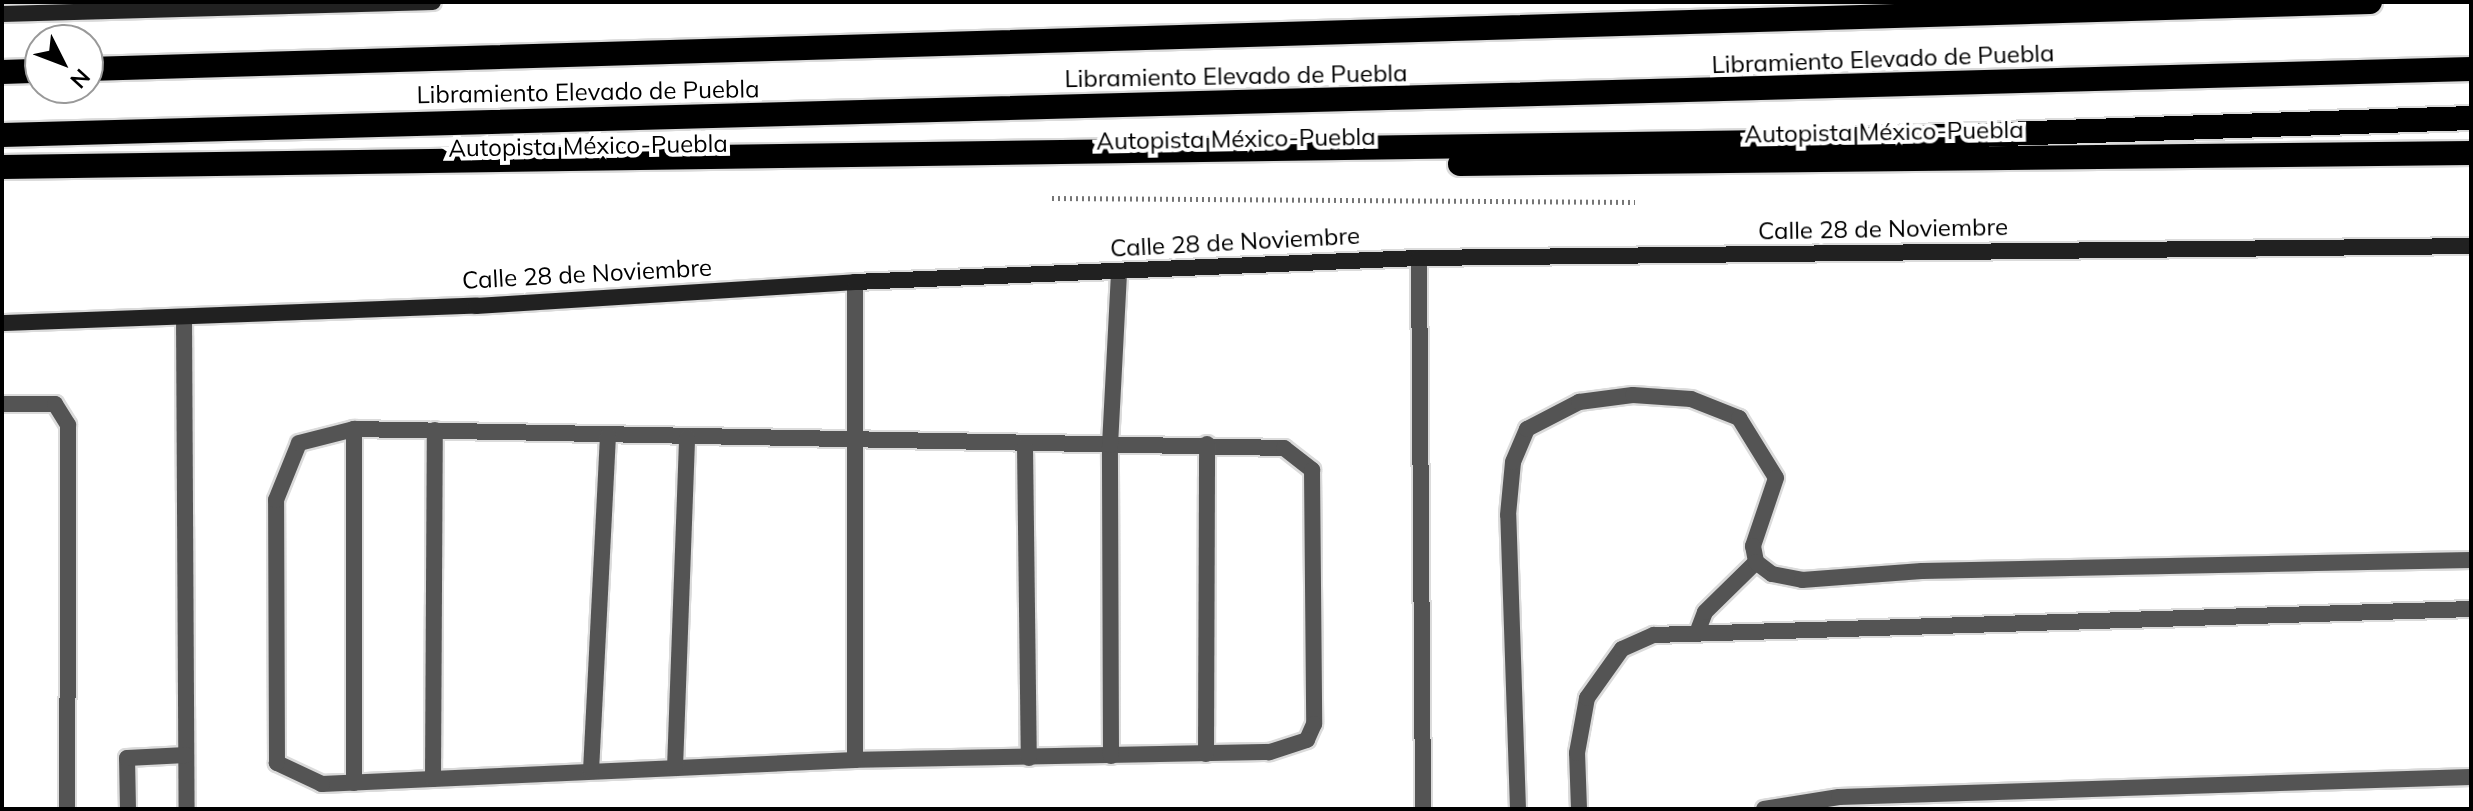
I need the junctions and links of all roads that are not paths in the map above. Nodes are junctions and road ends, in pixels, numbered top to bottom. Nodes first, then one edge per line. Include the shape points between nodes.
1 (433, 2) edge
2 (2370, 2) edge
3 (326, 5) edge
4 (2, 14) edge
5 (104, 69) edge
6 (2471, 69) edge
7 (24, 71) edge
8 (2, 72) edge
9 (2471, 118) edge
10 (2, 135) edge
11 (2471, 153) edge
12 (2, 167) edge
13 (2, 180) edge
14 (2471, 246) edge
15 (1419, 258) junction
16 (1119, 271) junction
17 (855, 282) junction
18 (184, 317) junction
19 (2, 323) edge
20 (2, 404) edge
21 (354, 429) junction
22 (435, 430) junction
23 (608, 435) junction
24 (687, 437) junction
25 (856, 441) junction
26 (1207, 444) junction
27 (1110, 445) junction
28 (1025, 446) junction
29 (2471, 560) edge
30 (1756, 562) junction
31 (2471, 609) edge
32 (1697, 633) junction
33 (1206, 754) junction
34 (186, 755) junction
35 (1111, 756) junction
36 (1029, 758) junction
37 (855, 760) junction
38 (675, 768) junction
39 (591, 771) junction
40 (2471, 777) edge
41 (433, 779) junction
42 (354, 783) junction
43 (67, 809) edge
44 (128, 809) edge
45 (187, 809) edge
46 (1423, 809) edge
47 (1518, 809) edge
48 (1579, 809) edge
49 (1764, 809) edge

1 - 3 street
2 - 5 highway
3 - 4 street
6 - 10 highway, Libramiento Elevado de Puebla
7 - 8 highway
9 - 12 highway via 1754,142
11 - 13 highway, Autopista México-Puebla
14 - 15 street, Calle 28 de Noviembre
15 - 16 street, Calle 28 de Noviembre
15 - 46 lane
16 - 17 street, Calle 28 de Noviembre
16 - 27 lane
17 - 18 street, Calle 28 de Noviembre via 476,306
17 - 25 lane
18 - 19 street, Calle 28 de Noviembre
18 - 34 lane
20 - 43 lane via 55,404 68,425
21 - 22 lane
21 - 42 lane
21 - 42 lane via 299,443 276,500 277,763 322,784
22 - 23 lane
22 - 41 lane
23 - 24 lane
23 - 39 lane
24 - 25 lane
24 - 38 lane
25 - 28 lane
25 - 37 lane
26 - 27 lane
26 - 33 lane
26 - 33 lane via 1284,448 1312,470 1314,724 1307,740 1269,752
27 - 28 lane
27 - 35 lane
28 - 36 lane
29 - 30 lane via 1922,571 1802,580 1772,574
30 - 32 lane via 1705,612
30 - 47 lane via 1753,546 1776,478 1739,418 1691,399 1633,395 1579,402 1527,429 1513,462 1508,515
31 - 32 lane
32 - 48 lane via 1654,635 1622,649 1602,670 1587,698 1577,753
33 - 35 lane
34 - 44 lane via 127,758
34 - 45 lane
35 - 36 lane
36 - 37 lane
37 - 38 lane
38 - 39 lane
39 - 41 lane
40 - 49 lane via 1839,797
41 - 42 lane

